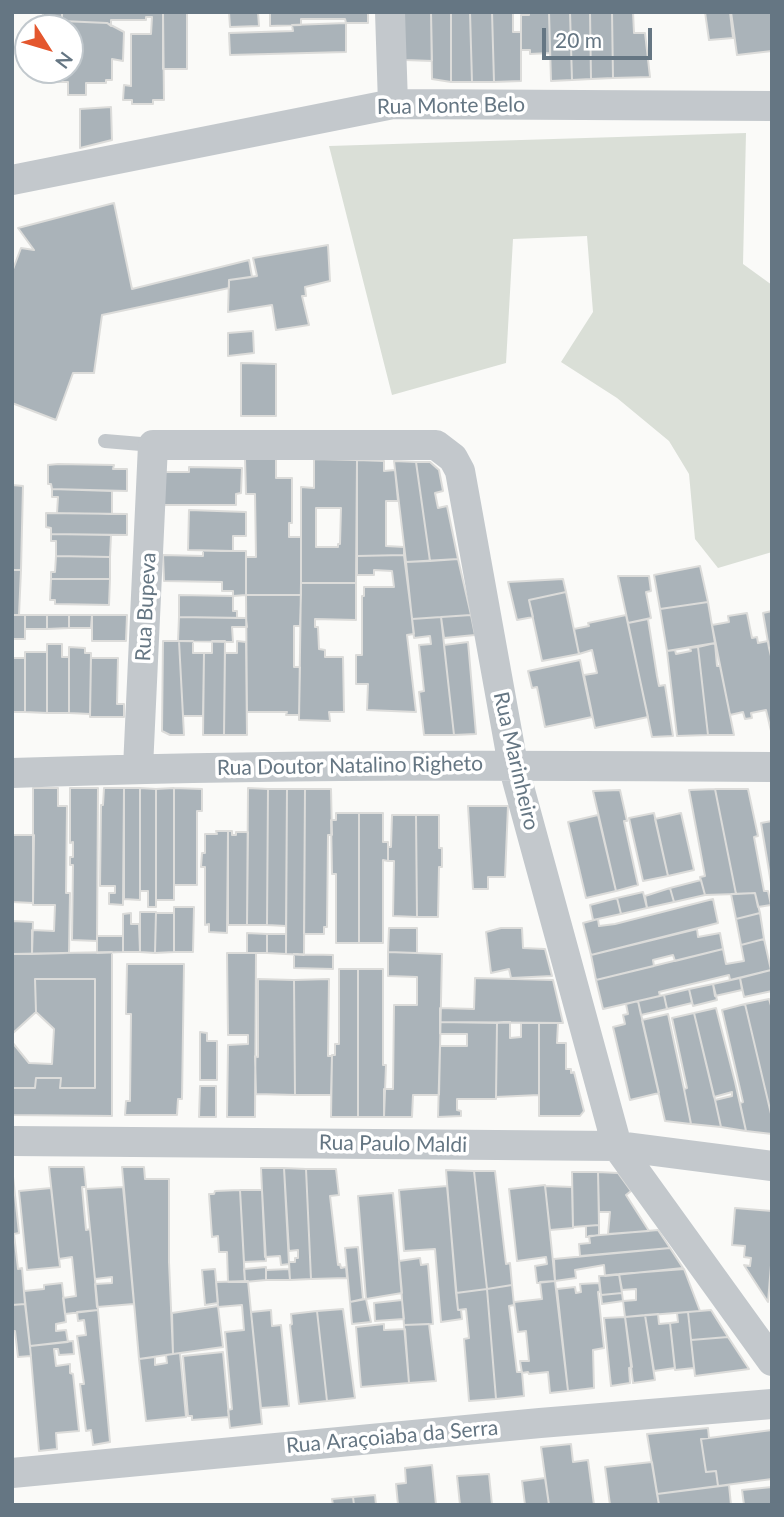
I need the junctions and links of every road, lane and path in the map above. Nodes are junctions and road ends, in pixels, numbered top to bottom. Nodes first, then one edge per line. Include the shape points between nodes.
1 (390, 12) edge
2 (393, 104) junction
3 (772, 106) edge
4 (12, 180) edge
5 (105, 441) dead end
6 (153, 445) junction
7 (513, 765) junction
8 (772, 767) edge
9 (138, 768) junction
10 (12, 772) edge
11 (12, 1141) edge
12 (617, 1146) junction
13 (772, 1166) edge
14 (772, 1361) edge
15 (772, 1404) edge
16 (12, 1473) edge

1 - 2 street
2 - 3 street, Rua Monte Belo
2 - 4 street, Rua Monte Belo
5 - 6 lane, Rua Marinheiro
6 - 7 street, Rua Marinheiro via 436,445 453,458 460,471
6 - 9 street, Rua Bupeva
7 - 8 street, Rua Doutor Natalino Righeto
7 - 9 street, Rua Doutor Natalino Righeto
7 - 12 street, Rua Marinheiro
9 - 10 street, Rua Doutor Natalino Righeto
11 - 12 street, Rua Paulo Maldi
12 - 13 street, Rua Paulo Maldi
12 - 14 street, Rua Marinheiro
15 - 16 street, Rua Araçoiaba da Serra

